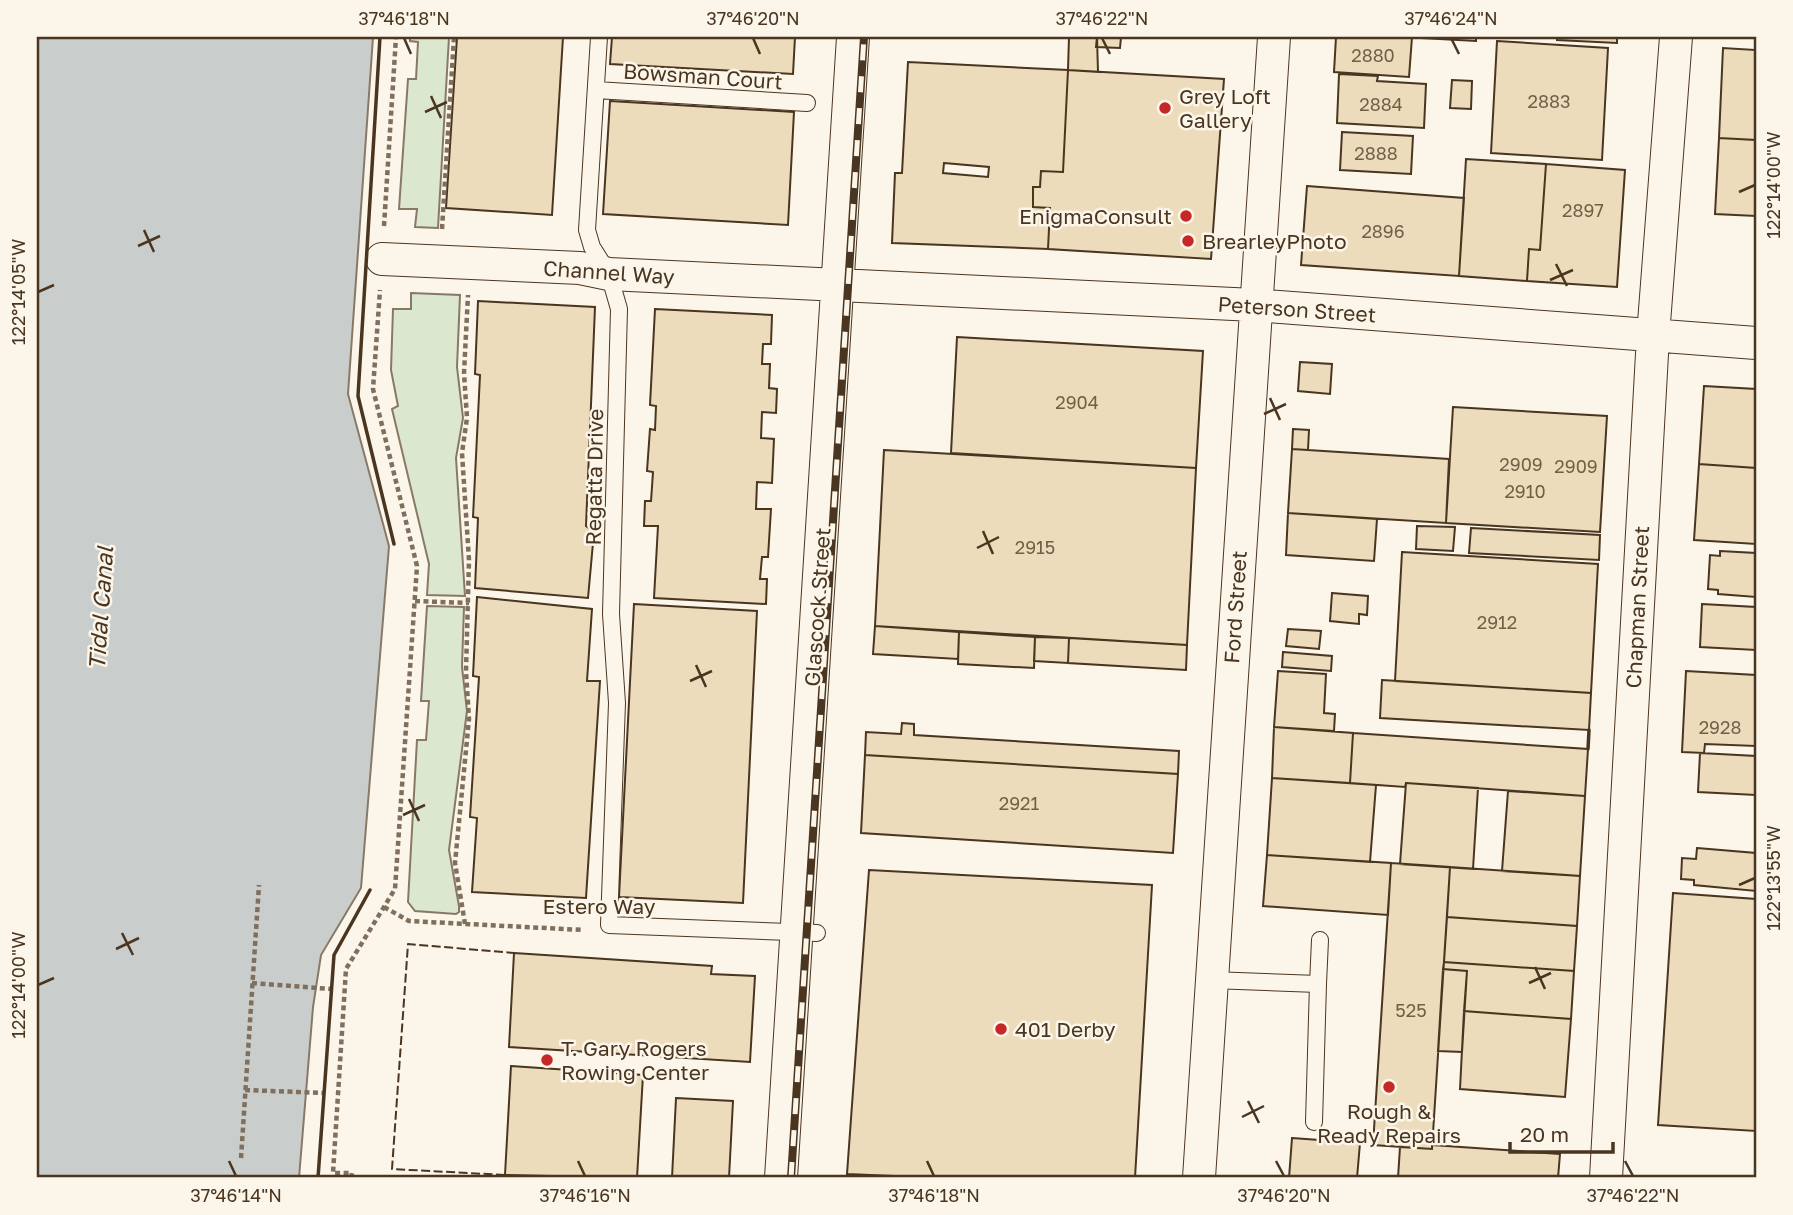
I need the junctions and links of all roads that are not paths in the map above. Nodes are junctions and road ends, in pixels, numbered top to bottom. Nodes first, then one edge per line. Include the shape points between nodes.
1 (599, 37) edge
2 (853, 37) edge
3 (873, 37) edge
4 (1274, 37) edge
5 (1676, 37) edge
6 (596, 90) junction
7 (807, 103) dead end
8 (382, 259) road end
9 (609, 274) junction
10 (847, 285) junction
11 (1254, 305) junction
12 (1653, 336) junction
13 (1756, 343) edge
14 (609, 925) joint
15 (807, 933) junction
16 (1320, 940) dead end
17 (1211, 980) junction
18 (1318, 984) junction
19 (1314, 1122) dead end
20 (781, 1178) edge
21 (801, 1178) edge
22 (1199, 1178) edge
23 (1606, 1178) edge

1 - 6 lane, Regatta Drive
2 - 10 street, Glascock Street
3 - 10 street, Glascock Street
4 - 11 street, Ford Street
5 - 12 street, Chapman Street
6 - 7 lane, Bowsman Court
6 - 9 lane, Regatta Drive via 587,230
8 - 9 street, Channel Way via 580,268
9 - 10 street, Channel Way
9 - 14 lane, Regatta Drive via 619,309 611,614 617,703
10 - 11 street, Peterson Street
10 - 15 street, Glascock Street
11 - 12 street, Peterson Street
11 - 17 street, Ford Street
12 - 13 street, Peterson Street
12 - 23 street, Chapman Street
14 - 15 lane, Estero Way
15 - 20 street, Glascock Street
15 - 21 street, Glascock Street
16 - 18 lane
17 - 18 lane
17 - 22 street, Ford Street
18 - 19 lane

